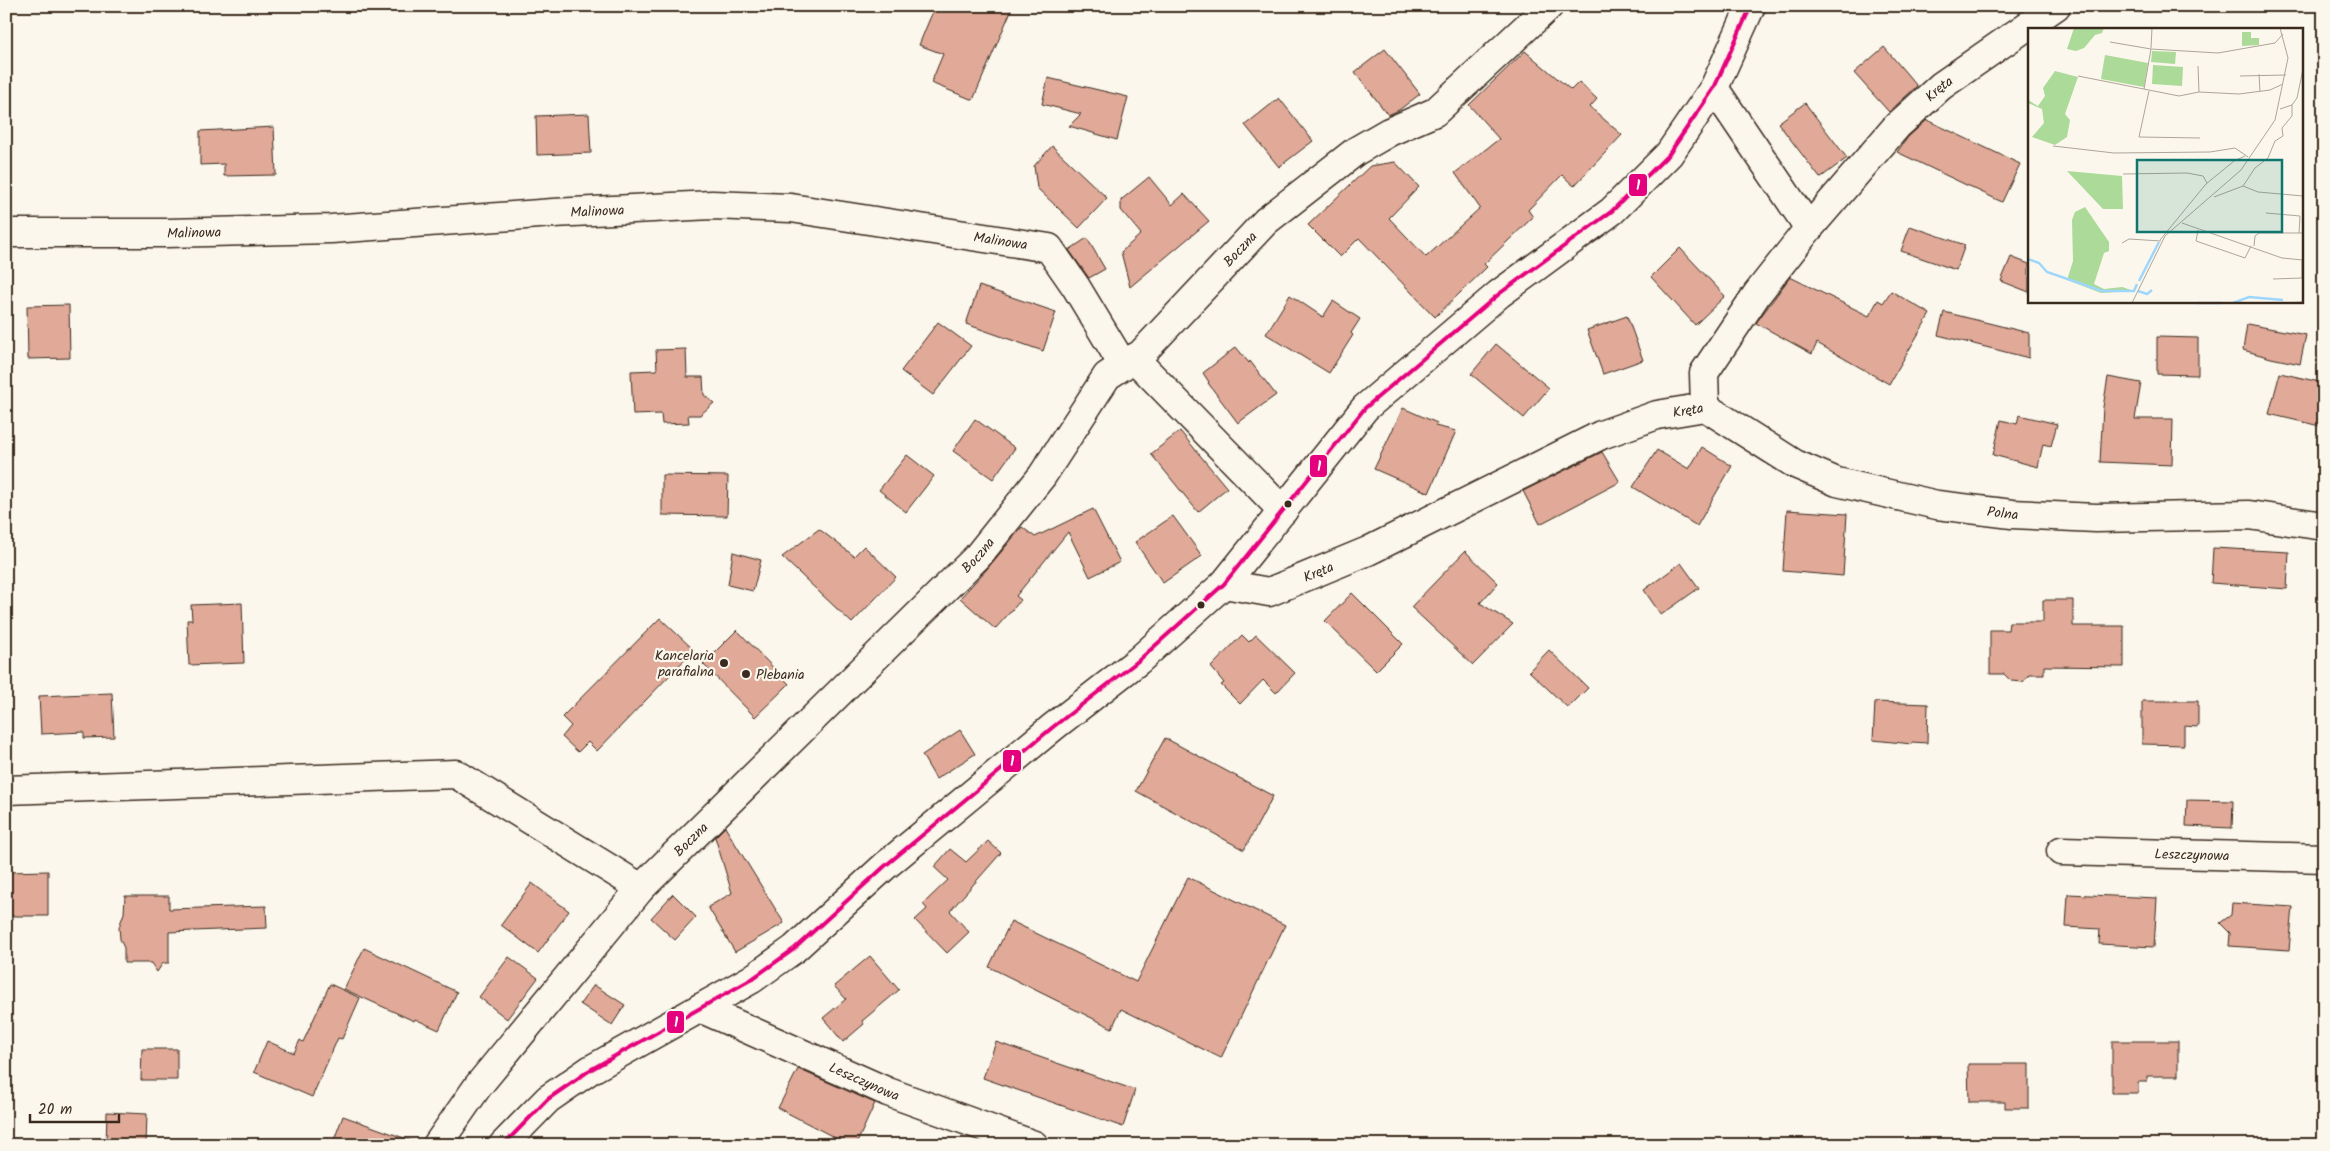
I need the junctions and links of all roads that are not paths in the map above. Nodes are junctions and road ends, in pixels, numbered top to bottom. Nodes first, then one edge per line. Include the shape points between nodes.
1 (1549, 6) edge
2 (1751, 6) edge
3 (2056, 6) edge
4 (1714, 88) junction
5 (1809, 228) junction
6 (6, 232) edge
7 (1129, 361) junction
8 (1705, 407) junction
9 (1283, 511) junction
10 (2324, 526) edge
11 (1224, 584) junction
12 (6, 790) edge
13 (2061, 851) dead end
14 (2324, 858) edge
15 (641, 888) junction
16 (700, 1008) junction
17 (976, 1135) edge
18 (437, 1145) edge
19 (503, 1145) edge
20 (1034, 1145) edge

1 - 7 street, Boczna via 1435,112 1356,151 1266,221 1141,354
2 - 4 street
3 - 5 street, Kręta via 1941,86 1897,126
4 - 5 street
4 - 9 street via 1669,154 1612,211 1499,294 1365,408
5 - 8 street, Kręta via 1758,294 1704,373
6 - 7 street, Malinowa via 331,229 712,205 791,208 1049,248
7 - 9 street, Malinowa via 1186,410
7 - 15 street, Boczna via 1107,376 1042,476 977,557
8 - 10 street, Polna via 1795,464 1837,482 1937,505 2012,514 2096,518 2249,515
8 - 11 street, Kręta via 1657,415 1601,435 1368,551 1269,592
9 - 11 street
11 - 16 street via 1138,661 885,866 794,949 752,979
12 - 15 street via 456,774
13 - 14 street, Leszczynowa
15 - 18 street, Boczna via 483,1080
16 - 17 street, Leszczynowa
16 - 19 street via 590,1070 548,1099
17 - 20 street, Leszczynowa

